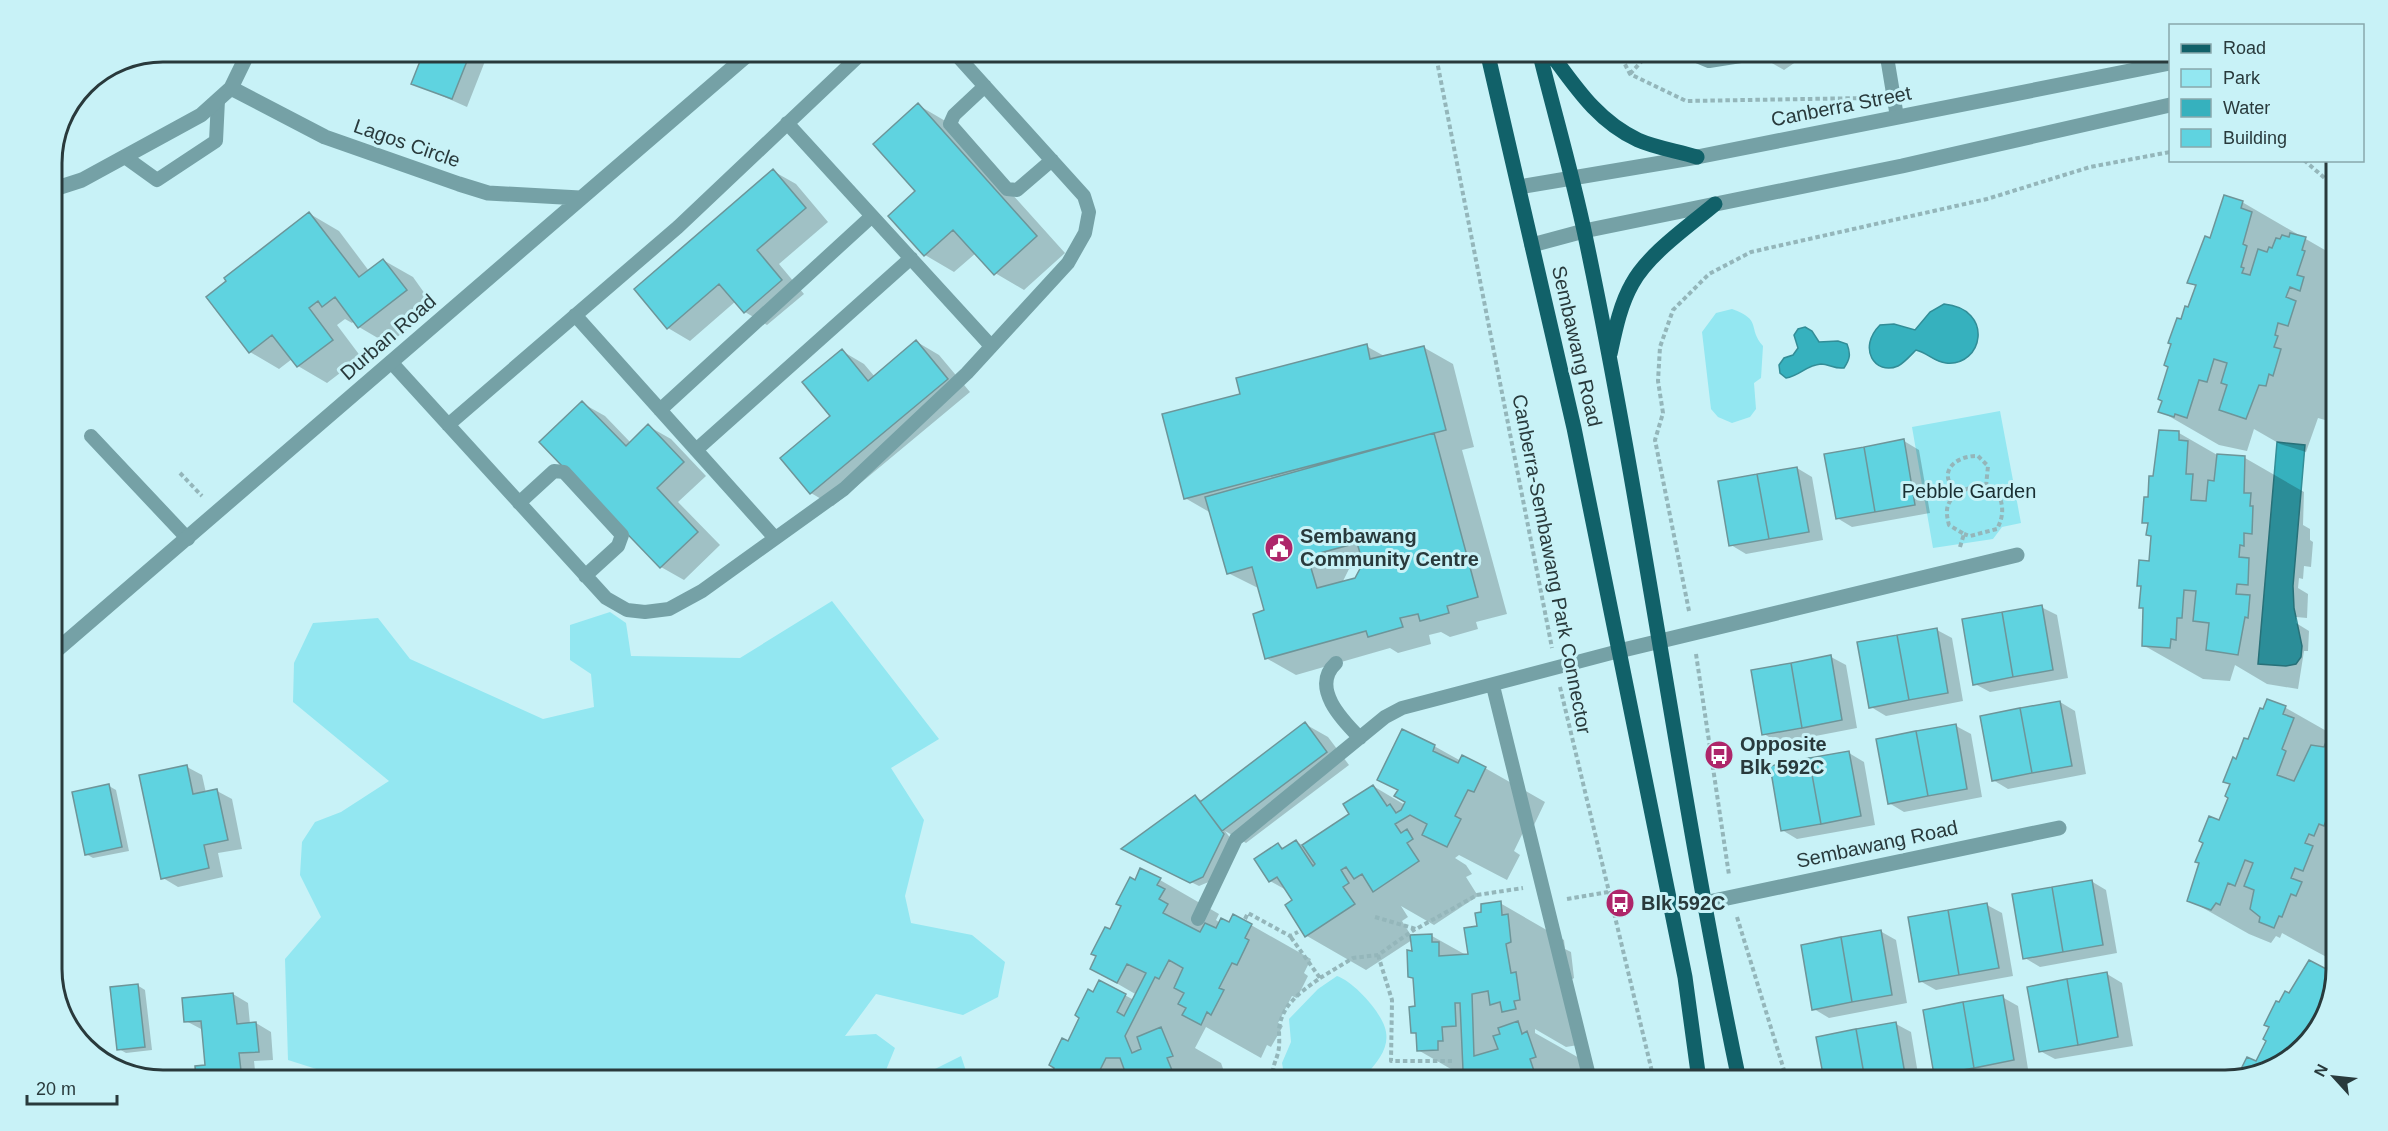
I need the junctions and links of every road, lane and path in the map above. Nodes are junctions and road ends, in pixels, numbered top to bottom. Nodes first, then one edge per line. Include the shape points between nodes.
1 (244, 62) edge
2 (740, 62) edge
3 (852, 62) edge
4 (963, 62) edge
5 (1437, 62) edge
6 (1490, 62) edge
7 (1542, 62) edge
8 (1558, 62) edge
9 (1624, 62) edge
10 (1641, 62) edge
11 (1888, 62) edge
12 (2169, 63) edge
13 (985, 86) junction
14 (231, 88) junction
15 (218, 100) junction
16 (2169, 105) edge
17 (1897, 117) junction
18 (787, 123) junction
19 (2169, 152) edge
20 (125, 157) junction
21 (1697, 157) junction
22 (1052, 160) junction
23 (2306, 162) edge
24 (1571, 178) junction
25 (2326, 179) edge
26 (62, 186) edge
27 (1519, 187) junction
28 (580, 198) junction
29 (1715, 204) junction
30 (872, 216) junction
31 (1584, 231) junction
32 (1532, 245) junction
33 (911, 258) junction
34 (575, 315) junction
35 (992, 346) junction
36 (1609, 360) junction
37 (391, 362) junction
38 (660, 410) junction
39 (448, 425) junction
40 (91, 436) dead end
41 (696, 450) junction
42 (180, 473) dead end
43 (1986, 486) junction
44 (1958, 492) junction
45 (202, 496) dead end
46 (519, 502) junction
47 (1964, 534) junction
48 (775, 538) junction
49 (188, 539) junction
50 (2017, 555) dead end
51 (1961, 567) junction
52 (585, 576) junction
53 (1693, 634) junction
54 (1659, 643) junction
55 (62, 646) edge
56 (1619, 651) junction
57 (1336, 663) dead end
58 (1556, 668) junction
59 (1493, 686) junction
60 (1360, 738) junction
61 (2059, 828) dead end
62 (1541, 886) junction
63 (1608, 892) junction
64 (1732, 897) junction
65 (1704, 903) junction
66 (1375, 918) dead end
67 (1198, 919) dead end
68 (1245, 919) dead end
69 (1416, 929) junction
70 (1298, 932) dead end
71 (1290, 936) junction
72 (1378, 954) junction
73 (1320, 978) junction
74 (1452, 1061) dead end
75 (1272, 1070) edge
76 (1587, 1070) edge
77 (1652, 1070) edge
78 (1698, 1070) edge
79 (1737, 1070) edge
80 (1785, 1070) edge

1 - 14 street
2 - 28 street, Durban Road
3 - 18 lane
4 - 13 lane
5 - 58 path, Canberra-Sembawang Park Connector
6 - 27 main road, Sembawang Road
7 - 24 main road, Sembawang Road
8 - 21 main road via 1584,100 1605,121 1639,140
9 - 10 path via 1630,74
11 - 17 lane
12 - 17 street, Canberra Street
13 - 22 lane
13 - 22 lane via 950,123 1007,189 1014,191
14 - 15 street
14 - 28 street, Lagos Circle via 325,137 459,184 488,193
15 - 20 street via 201,115
15 - 20 lane via 216,141 157,180
16 - 29 street
17 - 21 street, Canberra Street
18 - 30 lane
18 - 34 lane via 678,227
19 - 53 path via 2090,167 1987,199 1751,252 1709,274 1673,310 1660,347 1658,381 1663,413 1654,440
20 - 26 street
21 - 24 street, Canberra Street
22 - 35 lane via 1084,196 1089,212 1085,233 1068,263
23 - 25 path
24 - 27 street, Canberra Street
24 - 31 main road, Sembawang Road
27 - 32 main road, Sembawang Road
28 - 37 street, Durban Road
29 - 31 street
29 - 36 main road via 1644,267 1632,284 1616,325
30 - 33 lane
30 - 38 lane
31 - 32 street
31 - 36 main road, Sembawang Road
32 - 56 main road, Sembawang Road via 1575,428
33 - 35 lane
33 - 41 lane
34 - 38 lane
34 - 39 lane
35 - 48 lane via 844,489
36 - 54 main road, Sembawang Road
37 - 39 lane
37 - 49 street, Durban Road
38 - 41 lane
39 - 46 lane
40 - 49 lane
41 - 48 lane
42 - 45 path
43 - 44 path
43 - 44 path via 1988,466 1978,456 1968,455 1954,461 1949,470 1952,487
43 - 47 path via 1996,488 2003,518 1997,529
44 - 47 path via 1949,500 1945,512 1950,525
46 - 52 lane
46 - 52 lane via 559,470 622,535 618,546
47 - 51 path via 1959,546
48 - 52 lane via 702,591 669,609 627,610 606,598
49 - 55 street, Durban Road
50 - 51 street
51 - 53 street
53 - 54 street
53 - 64 path
54 - 56 street
54 - 65 main road, Sembawang Road
56 - 58 lane
56 - 78 main road, Sembawang Road via 1685,977
57 - 60 lane via 1329,670 1325,689 1341,719
58 - 59 lane
58 - 63 path, Canberra-Sembawang Park Connector
59 - 60 lane via 1402,708
59 - 62 lane
60 - 67 lane via 1236,839
61 - 64 street, Sembawang Road
62 - 63 path via 1563,883 1567,899
62 - 69 path via 1477,895
62 - 76 lane
63 - 77 path, Canberra-Sembawang Park Connector
64 - 65 street, Sembawang Road
64 - 80 path
65 - 79 main road, Sembawang Road
66 - 69 path
68 - 71 path via 1248,914
69 - 72 path
70 - 71 path
71 - 73 path
72 - 73 path via 1353,958
72 - 74 path via 1392,1000 1391,1061
73 - 75 path via 1285,1009

